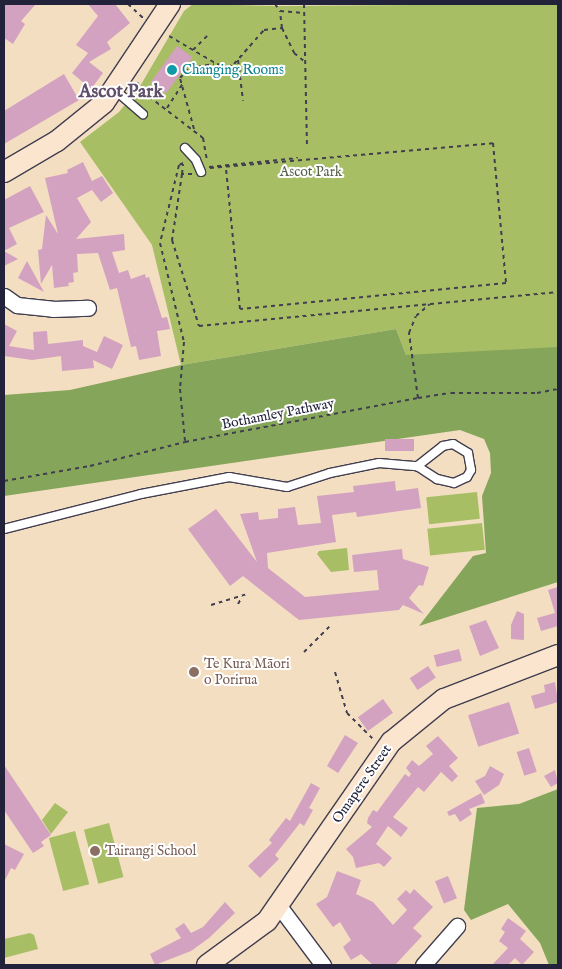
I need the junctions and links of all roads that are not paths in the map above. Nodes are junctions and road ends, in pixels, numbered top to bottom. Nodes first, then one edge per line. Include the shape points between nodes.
1 (170, 4) edge
2 (115, 90) junction
3 (143, 114) dead end
4 (185, 148) dead end
5 (4, 172) edge
6 (201, 172) road end
7 (4, 296) edge
8 (88, 308) dead end
9 (417, 466) junction
10 (4, 529) edge
11 (558, 655) edge
12 (279, 906) junction
13 (457, 926) dead end
14 (207, 965) edge
15 (323, 965) edge
16 (423, 965) edge

1 - 2 main road
2 - 3 lane
2 - 5 main road via 88,119
4 - 6 lane
7 - 8 street via 17,305
9 - 9 lane via 443,446 453,444 468,453 471,470 461,481 446,482
9 - 10 lane via 379,463 330,473 287,487 245,478 223,478 141,494
11 - 12 main road, Omapere Street via 444,699 384,749
12 - 14 main road, Omapere Street via 267,921
12 - 15 street
13 - 16 street

